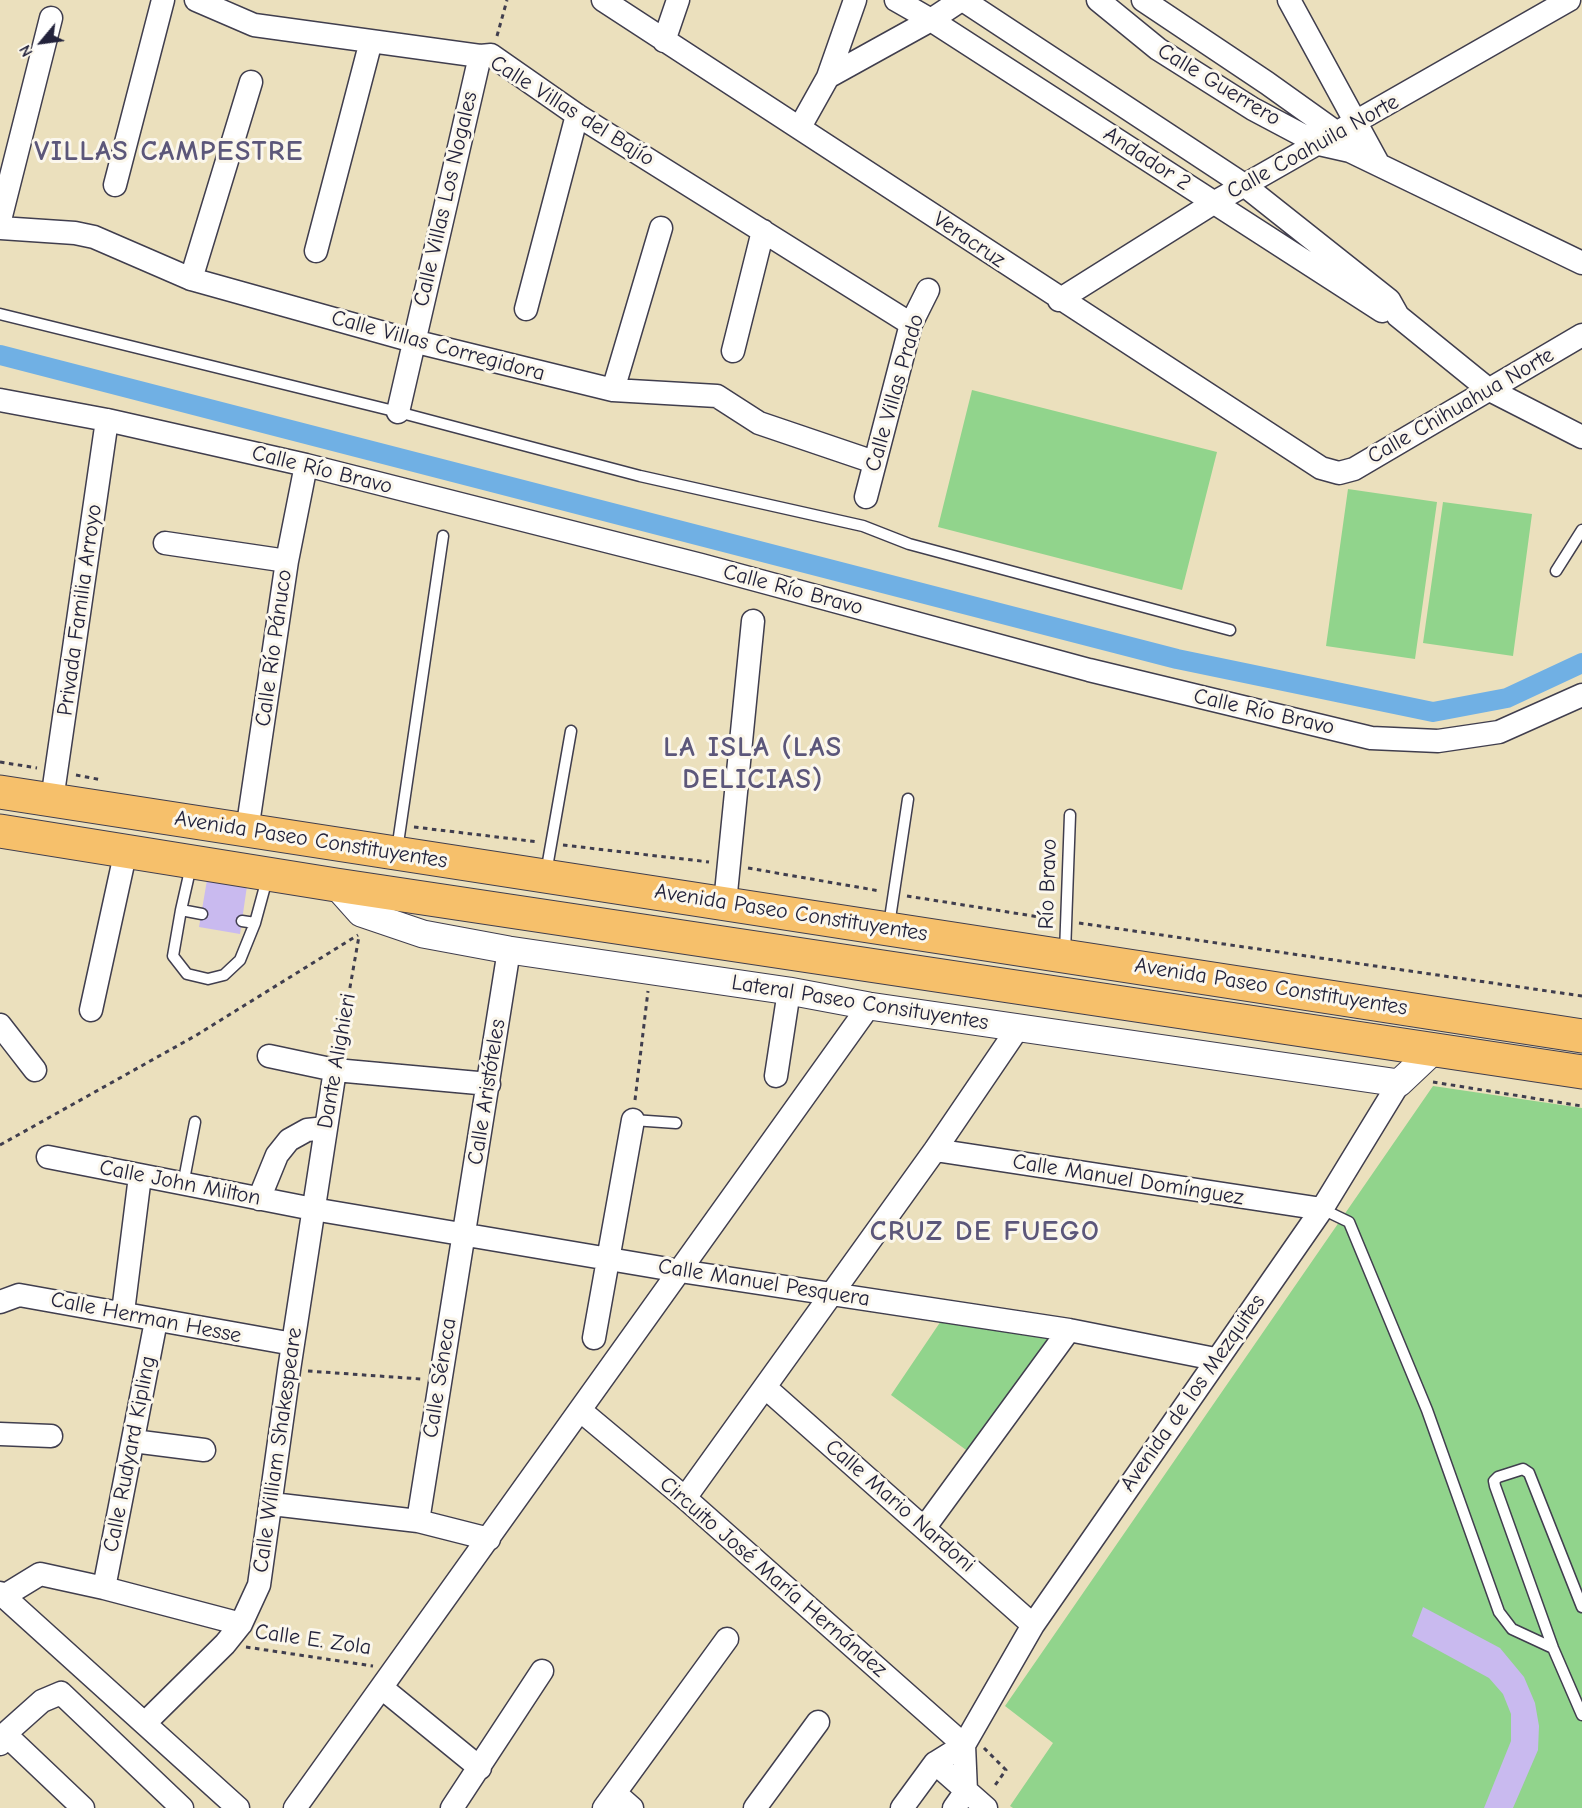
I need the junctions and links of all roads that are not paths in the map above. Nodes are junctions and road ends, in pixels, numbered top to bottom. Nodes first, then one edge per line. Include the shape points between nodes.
1 (163, 0) edge
2 (196, 0) edge
3 (603, 0) edge
4 (678, 0) edge
5 (855, 0) edge
6 (896, 0) edge
7 (962, 0) edge
8 (1098, 0) edge
9 (1143, 0) edge
10 (1289, 0) edge
11 (1569, 0) edge
12 (51, 18) dead end
13 (931, 20) junction
14 (371, 41) junction
15 (664, 42) junction
16 (485, 56) junction
17 (828, 77) junction
18 (251, 82) dead end
19 (577, 115) junction
20 (1358, 123) junction
21 (800, 127) junction
22 (1335, 142) junction
23 (1379, 165) junction
24 (115, 185) dead end
25 (1244, 185) junction
26 (1215, 202) junction
27 (0, 220) edge
28 (0, 228) edge
29 (661, 228) dead end
30 (764, 231) junction
31 (315, 251) dead end
32 (1582, 263) edge
33 (191, 279) junction
34 (928, 290) dead end
35 (1059, 300) junction
36 (526, 309) dead end
37 (0, 314) edge
38 (1398, 316) junction
39 (911, 324) junction
40 (1582, 335) edge
41 (413, 340) junction
42 (733, 351) dead end
43 (1488, 389) junction
44 (613, 390) junction
45 (0, 399) edge
46 (398, 412) junction
47 (107, 420) junction
48 (1582, 437) edge
49 (874, 462) junction
50 (306, 465) junction
51 (1339, 472) joint
52 (866, 497) dead end
53 (1582, 530) edge
54 (443, 536) dead end
55 (165, 543) dead end
56 (287, 561) junction
57 (1556, 571) dead end
58 (753, 621) dead end
59 (1230, 630) dead end
60 (1582, 695) edge
61 (571, 731) dead end
62 (55, 786) junction
63 (0, 792) edge
64 (908, 799) dead end
65 (1070, 815) dead end
66 (0, 831) edge
67 (247, 831) junction
68 (399, 839) junction
69 (126, 850) junction
70 (192, 860) junction
71 (269, 873) junction
72 (545, 876) junction
73 (336, 885) junction
74 (725, 903) junction
75 (181, 910) junction
76 (202, 914) dead end
77 (242, 921) dead end
78 (255, 923) junction
79 (888, 928) junction
80 (509, 950) junction
81 (1065, 955) junction
82 (789, 991) junction
83 (869, 1006) junction
84 (91, 1010) dead end
85 (0, 1025) edge
86 (1018, 1028) junction
87 (1582, 1036) edge
88 (1434, 1050) junction
89 (269, 1056) dead end
90 (34, 1070) dead end
91 (335, 1070) junction
92 (1582, 1072) edge
93 (776, 1076) dead end
94 (1412, 1082) junction
95 (489, 1084) junction
96 (633, 1120) joint
97 (195, 1122) dead end
98 (676, 1123) dead end
99 (326, 1128) junction
100 (935, 1150) junction
101 (48, 1157) dead end
102 (140, 1176) junction
103 (183, 1185) junction
104 (259, 1199) junction
105 (313, 1209) junction
106 (1322, 1209) junction
107 (464, 1235) junction
108 (609, 1257) junction
109 (680, 1271) junction
110 (831, 1294) junction
111 (0, 1302) edge
112 (123, 1312) junction
113 (156, 1321) junction
114 (1069, 1330) junction
115 (594, 1338) dead end
116 (293, 1344) junction
117 (1215, 1359) junction
118 (766, 1388) junction
119 (580, 1411) junction
120 (0, 1434) edge
121 (51, 1437) dead end
122 (133, 1441) junction
123 (204, 1450) dead end
124 (685, 1498) junction
125 (272, 1504) junction
126 (418, 1521) junction
127 (925, 1527) junction
128 (489, 1539) junction
129 (104, 1588) junction
130 (2, 1594) edge
131 (1582, 1607) edge
132 (241, 1624) junction
133 (1033, 1625) junction
134 (727, 1639) dead end
135 (1553, 1648) junction
136 (542, 1671) dead end
137 (382, 1688) junction
138 (1582, 1715) edge
139 (146, 1722) junction
140 (818, 1722) dead end
141 (3, 1739) edge
142 (973, 1746) junction
143 (935, 1763) junction
144 (480, 1768) junction
145 (609, 1800) edge
146 (972, 1803) edge
147 (83, 1808) edge
148 (182, 1808) edge
149 (238, 1808) edge
150 (295, 1808) edge
151 (452, 1808) edge
152 (633, 1808) edge
153 (755, 1808) edge
154 (902, 1808) edge

1 - 24 street
2 - 14 street, Calle Villas del Bajío via 254,25
3 - 15 street, Veracruz
4 - 15 street
5 - 17 street
6 - 13 street, Andador 2
7 - 13 street
7 - 25 street, Andador 2
8 - 22 street, Calle Guerrero via 1158,49 1253,109
9 - 22 street, Calle Guerrero
10 - 20 street
11 - 20 street, Calle Coahuila Norte
12 - 27 street
13 - 17 street
13 - 26 street, Andador 2
14 - 16 street, Calle Villas del Bajío
14 - 31 street
15 - 21 street, Veracruz
16 - 19 street, Calle Villas del Bajío
16 - 41 street, Calle Villas Los Nogales
17 - 21 street
18 - 33 street
19 - 30 street, Calle Villas del Bajío
19 - 36 street
20 - 22 street, Calle Coahuila Norte
20 - 23 street
21 - 35 street, Veracruz
22 - 23 street, Calle Guerrero
22 - 25 street, Calle Coahuila Norte
23 - 32 street, Calle Guerrero
25 - 26 street, Calle Coahuila Norte
25 - 38 street, Andador 2 via 1389,300
26 - 35 street, Calle Coahuila Norte
26 - 38 street, Andador 2 via 1380,310
28 - 33 street, Calle Villas Corregidora via 94,237
29 - 44 street
30 - 39 street, Calle Villas del Bajío
30 - 42 street
33 - 41 street, Calle Villas Corregidora
34 - 39 street, Calle Villas Prado
35 - 51 street, Veracruz via 1321,468
37 - 46 lane
38 - 43 street, Andador 2
39 - 49 street, Calle Villas Prado
40 - 43 street, Calle Chihuahua Norte
41 - 44 street, Calle Villas Corregidora
41 - 46 street, Calle Villas Los Nogales
43 - 48 street, Andador 2
43 - 51 street, Calle Chihuahua Norte via 1354,469
44 - 49 street, Calle Villas Corregidora via 717,396 759,423
45 - 47 street, Calle Río Bravo
46 - 59 lane via 640,476 863,526 909,544
47 - 50 street, Calle Río Bravo
47 - 62 street, Privada Familia Arroyo
49 - 52 street, Calle Villas Prado
50 - 56 street, Calle Río Pánuco
50 - 60 street, Calle Río Bravo via 701,565 1089,670 1371,738 1438,741 1498,732
53 - 57 lane
54 - 68 lane
55 - 56 street
56 - 67 street, Calle Río Pánuco
58 - 74 street
61 - 72 lane
62 - 63 highway, Avenida Paseo Constituyentes
62 - 67 highway, Avenida Paseo Constituyentes
64 - 79 lane
65 - 81 lane, Río Bravo
66 - 69 highway, Avenida Paseo Constituyentes
67 - 68 highway, Avenida Paseo Constituyentes
68 - 72 highway, Avenida Paseo Constituyentes
69 - 70 highway, Avenida Paseo Constituyentes
69 - 84 street
70 - 71 highway, Avenida Paseo Constituyentes
70 - 75 lane
71 - 73 highway, Avenida Paseo Constituyentes
71 - 78 lane
72 - 74 highway, Avenida Paseo Constituyentes
73 - 80 street, Lateral Paseo Consituyentes via 361,913 423,934
73 - 88 highway, Avenida Paseo Constituyentes
74 - 79 highway, Avenida Paseo Constituyentes
75 - 76 lane
75 - 78 lane via 173,956 188,974 208,979 224,975 240,960
77 - 78 lane
79 - 81 highway, Avenida Paseo Constituyentes
80 - 82 street, Lateral Paseo Consituyentes
80 - 95 street, Calle Aristóteles
81 - 87 highway, Avenida Paseo Constituyentes
82 - 83 street, Lateral Paseo Consituyentes
82 - 93 street
83 - 86 street, Lateral Paseo Consituyentes
83 - 109 street
85 - 90 street
86 - 94 street, Lateral Paseo Consituyentes
86 - 100 street
88 - 92 highway, Avenida Paseo Constituyentes
88 - 94 street, Avenida de los Mezquites
89 - 91 street
91 - 95 street
91 - 99 street, Dante Alighieri
94 - 106 street, Avenida de los Mezquites
95 - 107 street, Calle Aristóteles
96 - 98 lane
96 - 108 street
97 - 103 lane
99 - 104 street via 307,1130 289,1140 277,1155
99 - 105 street, Dante Alighieri
100 - 106 street, Calle Manuel Domínguez
100 - 110 street
101 - 102 street, Calle John Milton
102 - 103 street, Calle John Milton
102 - 112 street
103 - 104 street, Calle John Milton
104 - 105 street, Calle John Milton
105 - 107 street, Calle Manuel Pesquera
105 - 116 street, Calle William Shakespeare
106 - 117 street, Avenida de los Mezquites
106 - 135 lane via 1349,1222 1427,1410 1499,1612 1512,1629
107 - 108 street, Calle Manuel Pesquera
107 - 126 street, Calle Séneca
108 - 109 street, Calle Manuel Pesquera
108 - 115 street
109 - 110 street, Calle Manuel Pesquera
109 - 119 street
110 - 114 street, Calle Manuel Pesquera
110 - 118 street
111 - 112 street, Calle Herman Hesse via 19,1294
112 - 113 street, Calle Herman Hesse
113 - 116 street, Calle Herman Hesse
113 - 122 street, Calle Rudyard Kipling
114 - 117 street, Calle Manuel Pesquera
114 - 127 street
116 - 125 street, Calle William Shakespeare
117 - 133 street, Avenida de los Mezquites
118 - 124 street
118 - 127 street, Calle Mario Nardoni
119 - 124 street, Circuito José María Hernández
119 - 128 street
120 - 121 street
122 - 123 street
122 - 129 street, Calle Rudyard Kipling
124 - 142 street, Circuito José María Hernández
125 - 126 street
125 - 132 street, Calle William Shakespeare via 259,1584
126 - 128 street
127 - 133 street, Calle Mario Nardoni
128 - 137 street
129 - 130 street via 40,1575
129 - 132 street
130 - 139 street
131 - 135 lane via 1529,1473 1523,1469 1498,1477 1495,1486
132 - 139 street, Calle William Shakespeare
133 - 142 street, Avenida de los Mezquites
134 - 145 street
135 - 138 lane
136 - 144 street
137 - 144 street
137 - 150 street
139 - 149 street
140 - 153 street
141 - 147 street
141 - 148 street via 42,1701 61,1693
142 - 143 street, Avenida de los Mezquites
142 - 146 street
143 - 146 street
143 - 154 street, Avenida de los Mezquites
144 - 151 street
145 - 152 street

